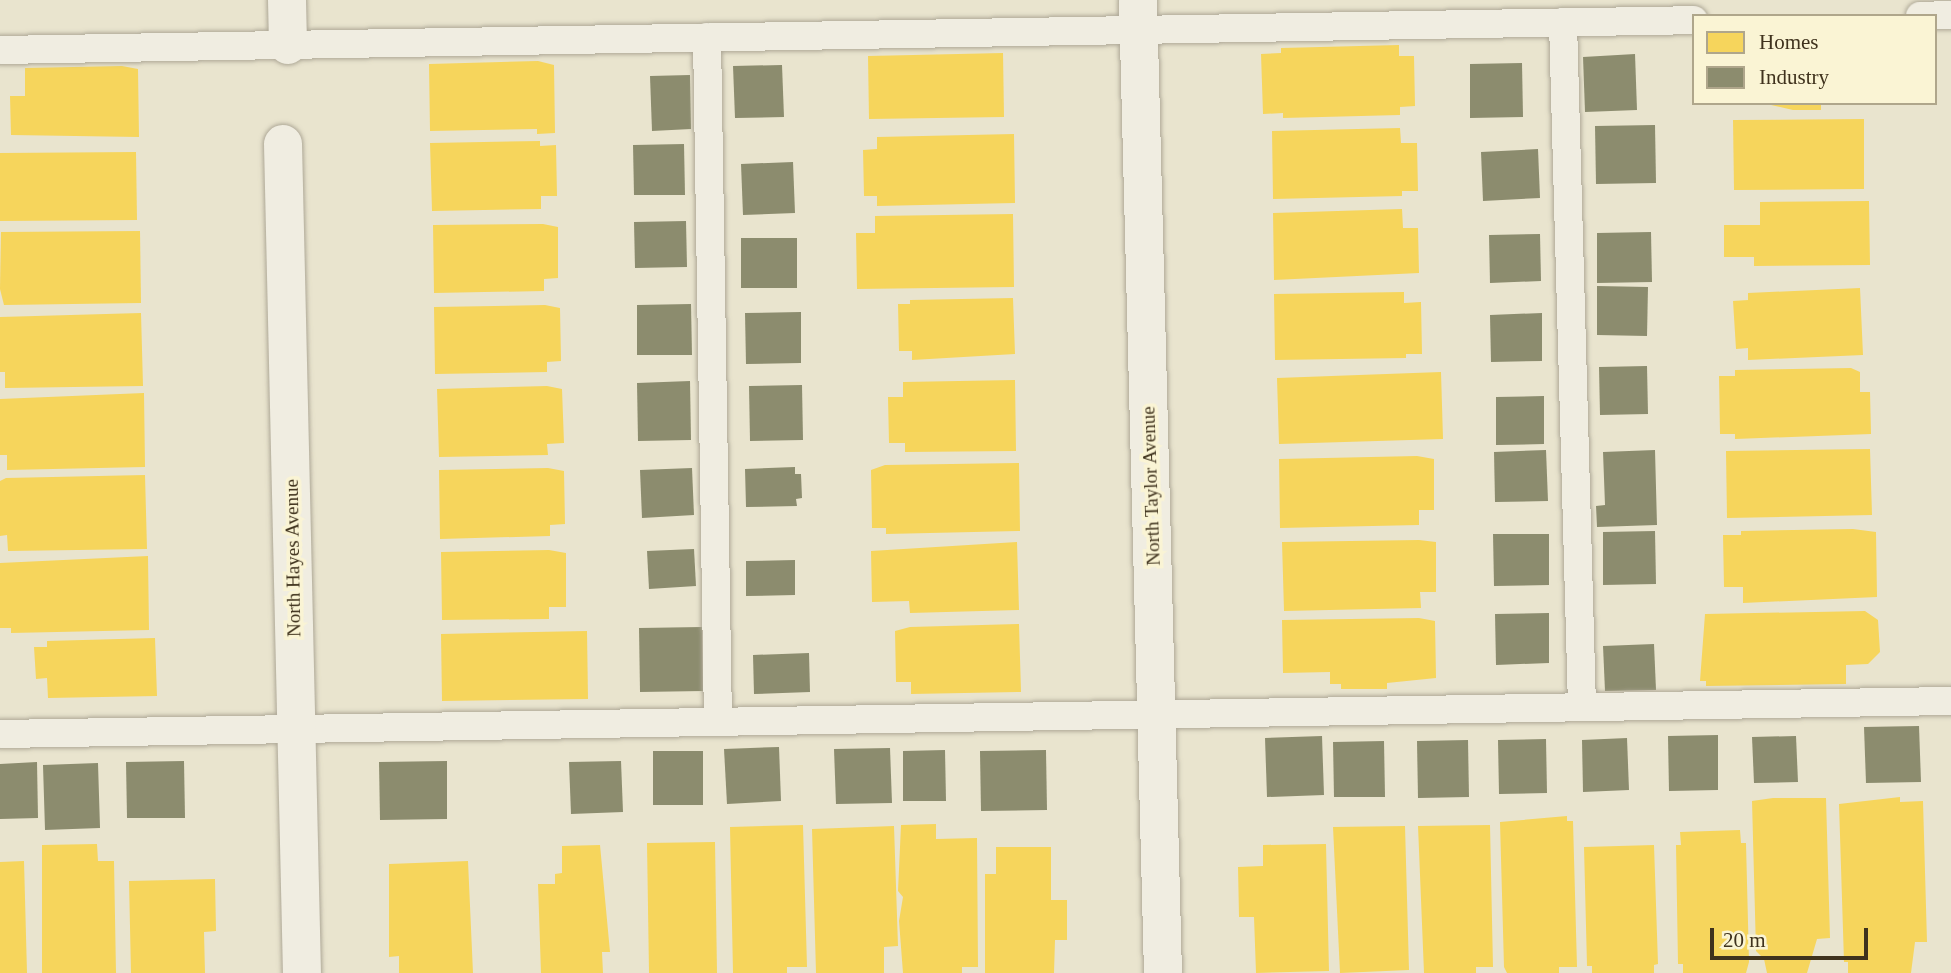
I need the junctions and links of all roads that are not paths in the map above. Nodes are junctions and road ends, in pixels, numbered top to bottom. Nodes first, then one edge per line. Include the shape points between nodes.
1 (287, 0) edge
2 (1138, 15) edge
3 (1692, 20) edge
4 (1563, 22) junction
5 (707, 37) junction
6 (288, 45) junction
7 (0, 50) edge
8 (283, 144) dead end
9 (1951, 701) edge
10 (1582, 707) junction
11 (1157, 714) junction
12 (718, 722) junction
13 (297, 729) junction
14 (0, 734) edge
15 (302, 973) edge
16 (1163, 973) edge

1 - 6 street
2 - 4 lane
2 - 5 lane
2 - 11 street, North Taylor Avenue
3 - 4 lane
4 - 10 lane
5 - 6 lane
5 - 12 lane
6 - 7 lane
8 - 13 street, North Hayes Avenue
9 - 10 lane
10 - 11 lane
11 - 12 lane
11 - 16 street, North Taylor Avenue
12 - 13 lane
13 - 14 lane
13 - 15 street, North Hayes Avenue

